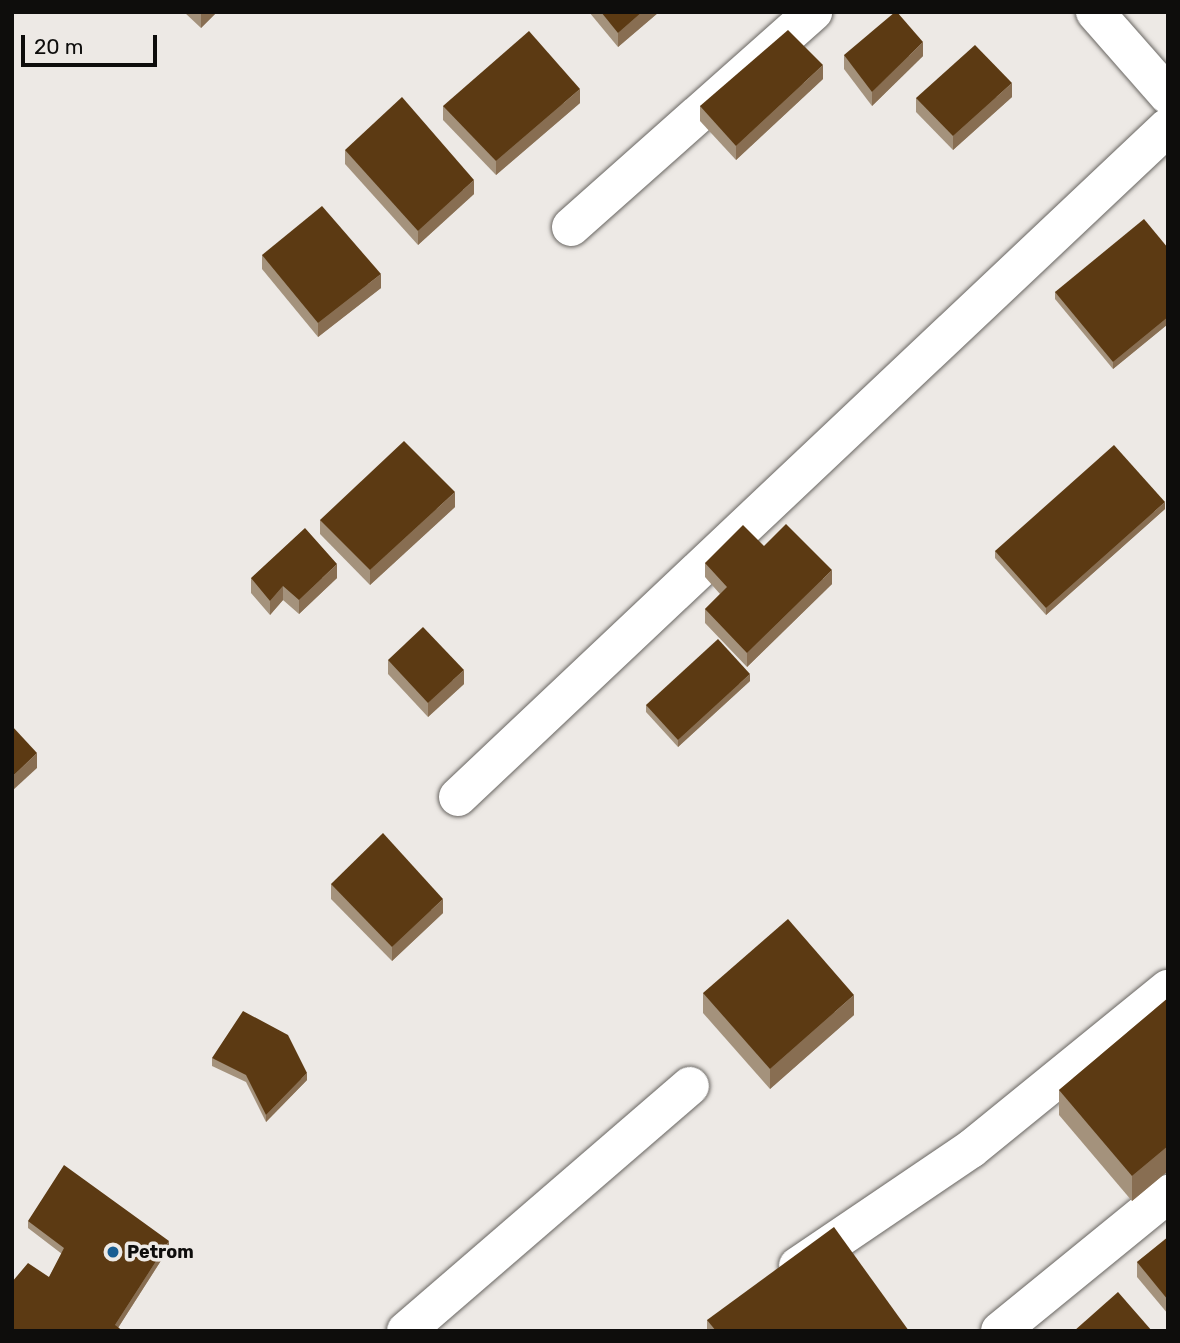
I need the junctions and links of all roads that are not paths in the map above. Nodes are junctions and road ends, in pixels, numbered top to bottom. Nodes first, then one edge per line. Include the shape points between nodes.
1 (813, 12) edge
2 (1095, 12) edge
3 (1168, 95) edge
4 (1168, 127) edge
5 (571, 227) dead end
6 (458, 797) dead end
7 (1168, 989) edge
8 (690, 1086) dead end
9 (1168, 1194) edge
10 (763, 1287) edge
11 (406, 1331) edge
12 (1000, 1331) edge

1 - 5 street
2 - 3 street
4 - 6 street
7 - 10 street via 971,1149 829,1248
8 - 11 street
9 - 12 street

